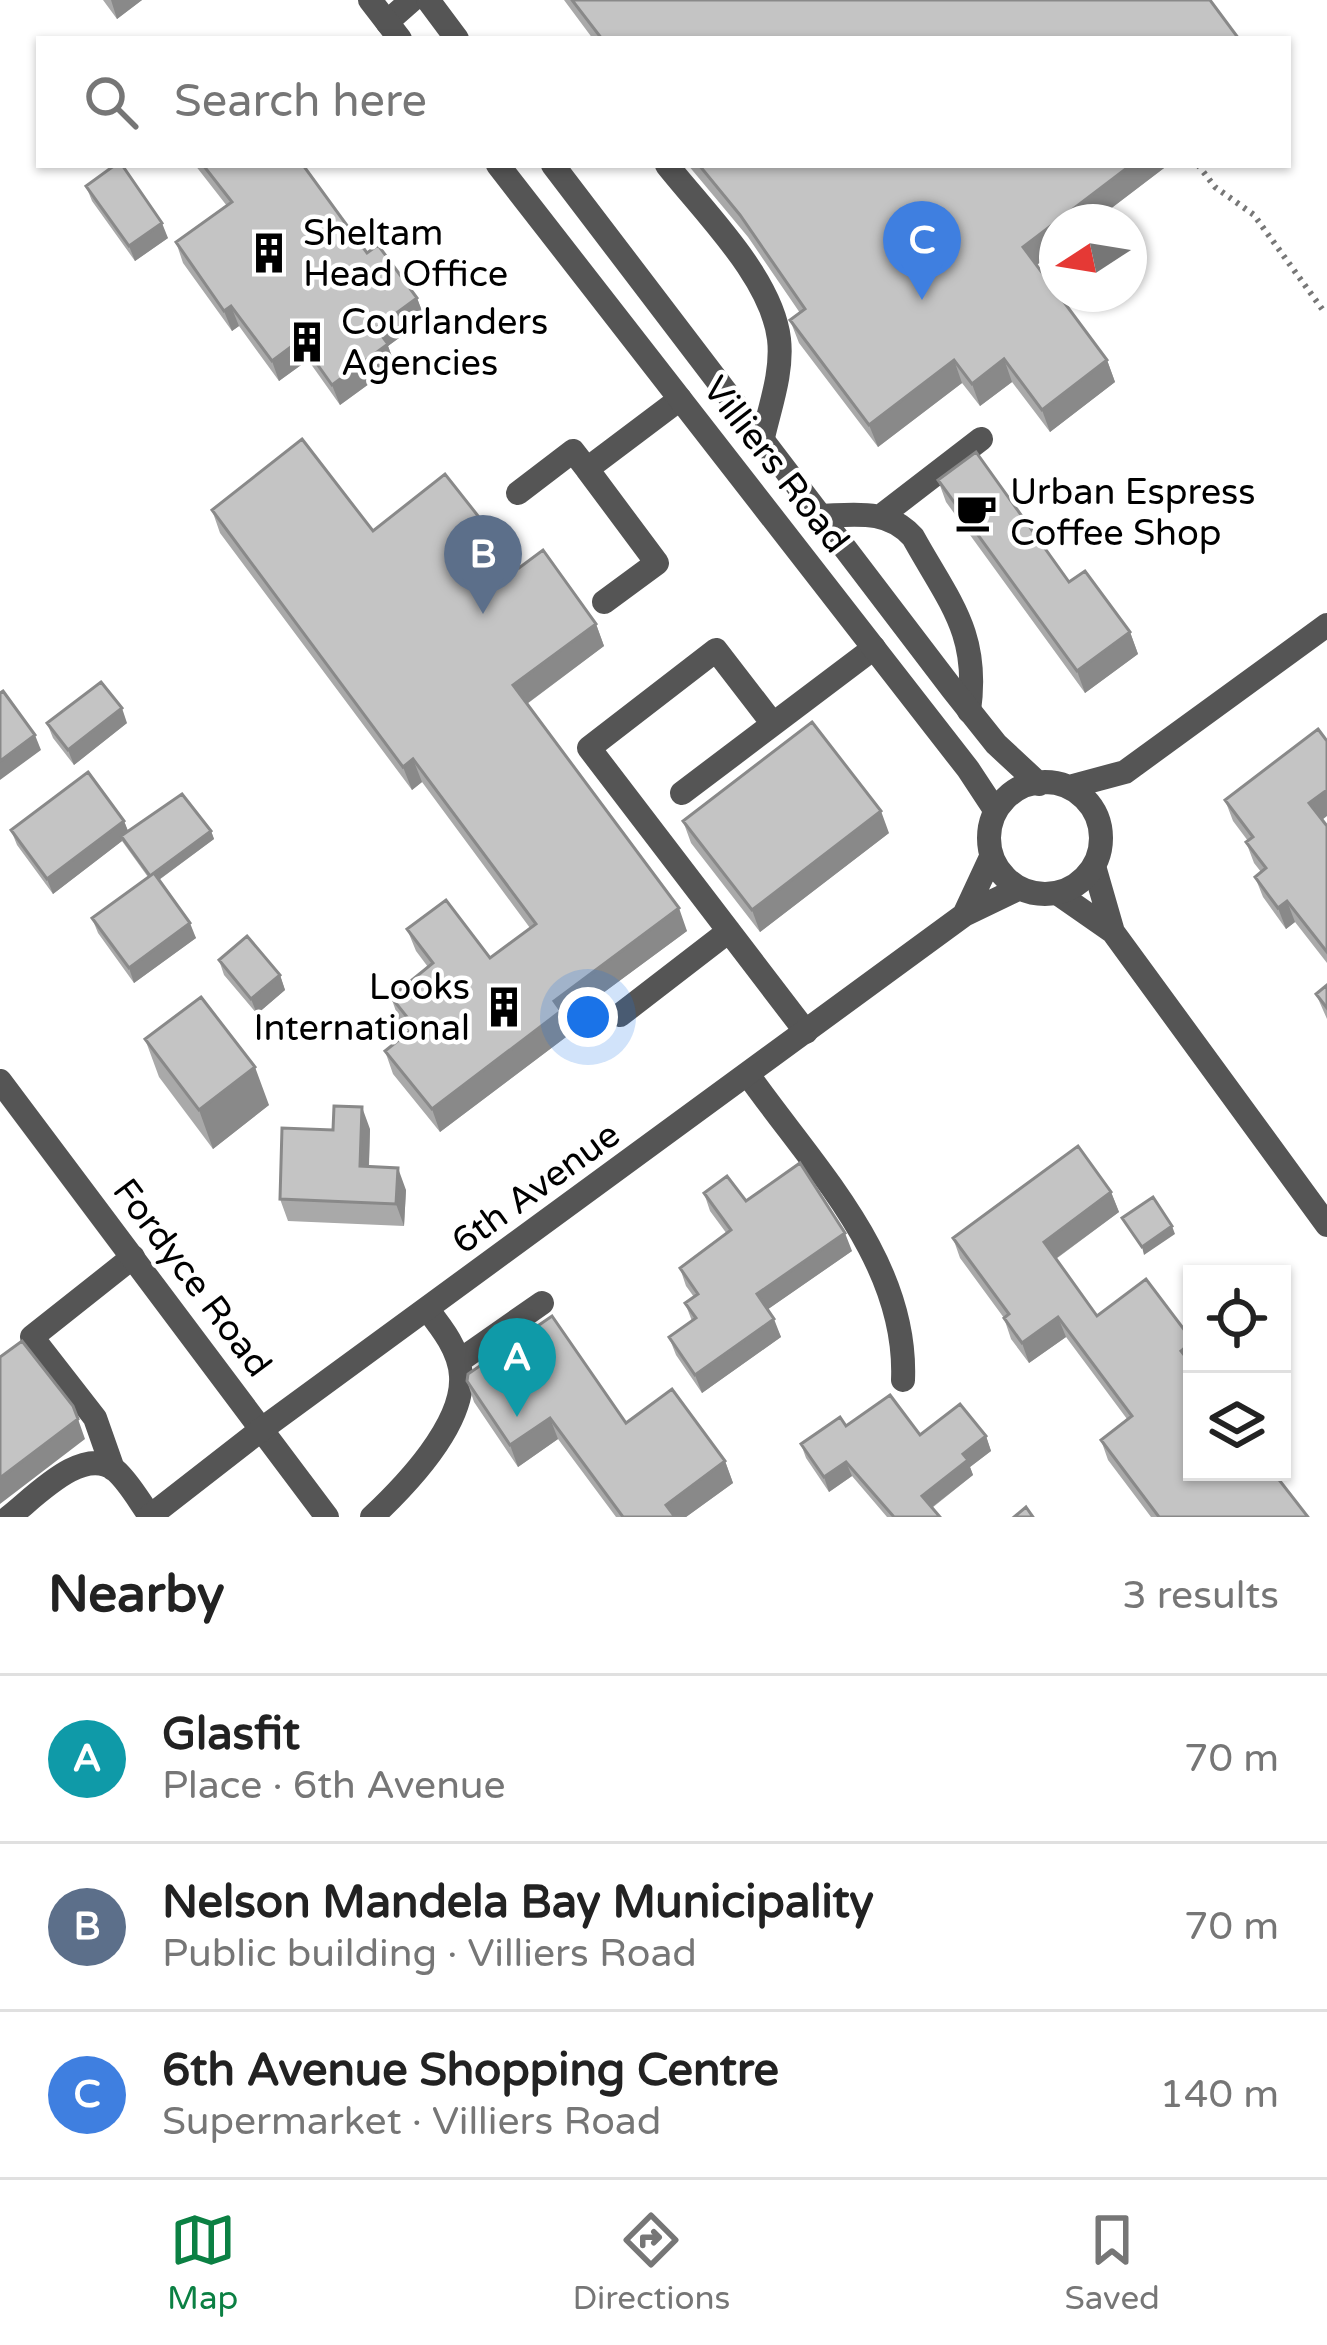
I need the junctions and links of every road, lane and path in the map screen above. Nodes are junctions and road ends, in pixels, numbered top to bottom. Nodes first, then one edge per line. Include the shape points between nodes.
1 (370, 0) edge
2 (412, 0) edge
3 (428, 0) edge
4 (394, 30) edge
5 (456, 36) edge
6 (500, 168) edge
7 (555, 168) edge
8 (669, 168) edge
9 (1200, 168) edge
10 (1325, 313) edge
11 (680, 399) junction
12 (981, 439) dead end
13 (763, 442) junction
14 (587, 470) junction
15 (518, 493) dead end
16 (819, 515) junction
17 (881, 515) junction
18 (604, 602) dead end
19 (1327, 625) edge
20 (874, 648) junction
21 (969, 711) junction
22 (773, 724) junction
23 (1124, 772) junction
24 (1039, 784) junction
25 (1069, 787) junction
26 (682, 793) dead end
27 (995, 810) junction
28 (1099, 819) junction
29 (991, 856) junction
30 (1094, 866) junction
31 (1020, 888) junction
32 (1057, 893) junction
33 (964, 915) junction
34 (729, 932) junction
35 (1114, 932) junction
36 (620, 1015) dead end
37 (806, 1032) junction
38 (749, 1076) junction
39 (0, 1081) edge
40 (1327, 1225) edge
41 (133, 1257) junction
42 (542, 1303) dead end
43 (427, 1309) junction
44 (32, 1337) junction
45 (12, 1357) edge
46 (459, 1361) junction
47 (903, 1380) dead end
48 (262, 1429) junction
49 (113, 1468) junction
50 (149, 1516) edge
51 (9, 1517) edge
52 (327, 1517) edge
53 (372, 1517) edge

1 - 4 street
2 - 4 street
3 - 5 street
6 - 11 street, Villiers Road
7 - 13 street, Villiers Road
8 - 13 street via 756,278 773,313 780,364
9 - 10 path via 1253,215
11 - 14 street
11 - 20 street, Villiers Road
12 - 17 street
13 - 16 street, Villiers Road
14 - 15 street via 573,451
14 - 18 street via 657,563
16 - 17 street
16 - 21 street, Villiers Road
17 - 21 street via 913,537 969,639
19 - 23 street
20 - 22 street
20 - 27 street, Villiers Road
21 - 24 street, Villiers Road
22 - 26 street
22 - 34 street via 716,650 589,748
23 - 25 street
23 - 28 street
24 - 25 street
24 - 27 street via 1023,785
25 - 28 street
27 - 29 street, 6th Avenue
28 - 30 street
29 - 31 street
29 - 33 street, 6th Avenue
30 - 32 street
30 - 35 street
31 - 32 street
31 - 33 street, 6th Avenue
32 - 35 street
33 - 37 street, 6th Avenue
34 - 36 street
34 - 37 street
35 - 40 street
37 - 38 street, 6th Avenue
38 - 43 street, 6th Avenue
38 - 47 street via 880,1267 900,1317
39 - 41 street, Fordyce Road
41 - 44 street
41 - 48 street, Fordyce Road
42 - 46 street
43 - 46 street
43 - 48 street, 6th Avenue
44 - 45 street
44 - 49 street via 103,1431
46 - 53 street via 460,1388 441,1434
48 - 50 street, 6th Avenue
48 - 52 street, Fordyce Road
49 - 50 street
49 - 51 street via 76,1468

